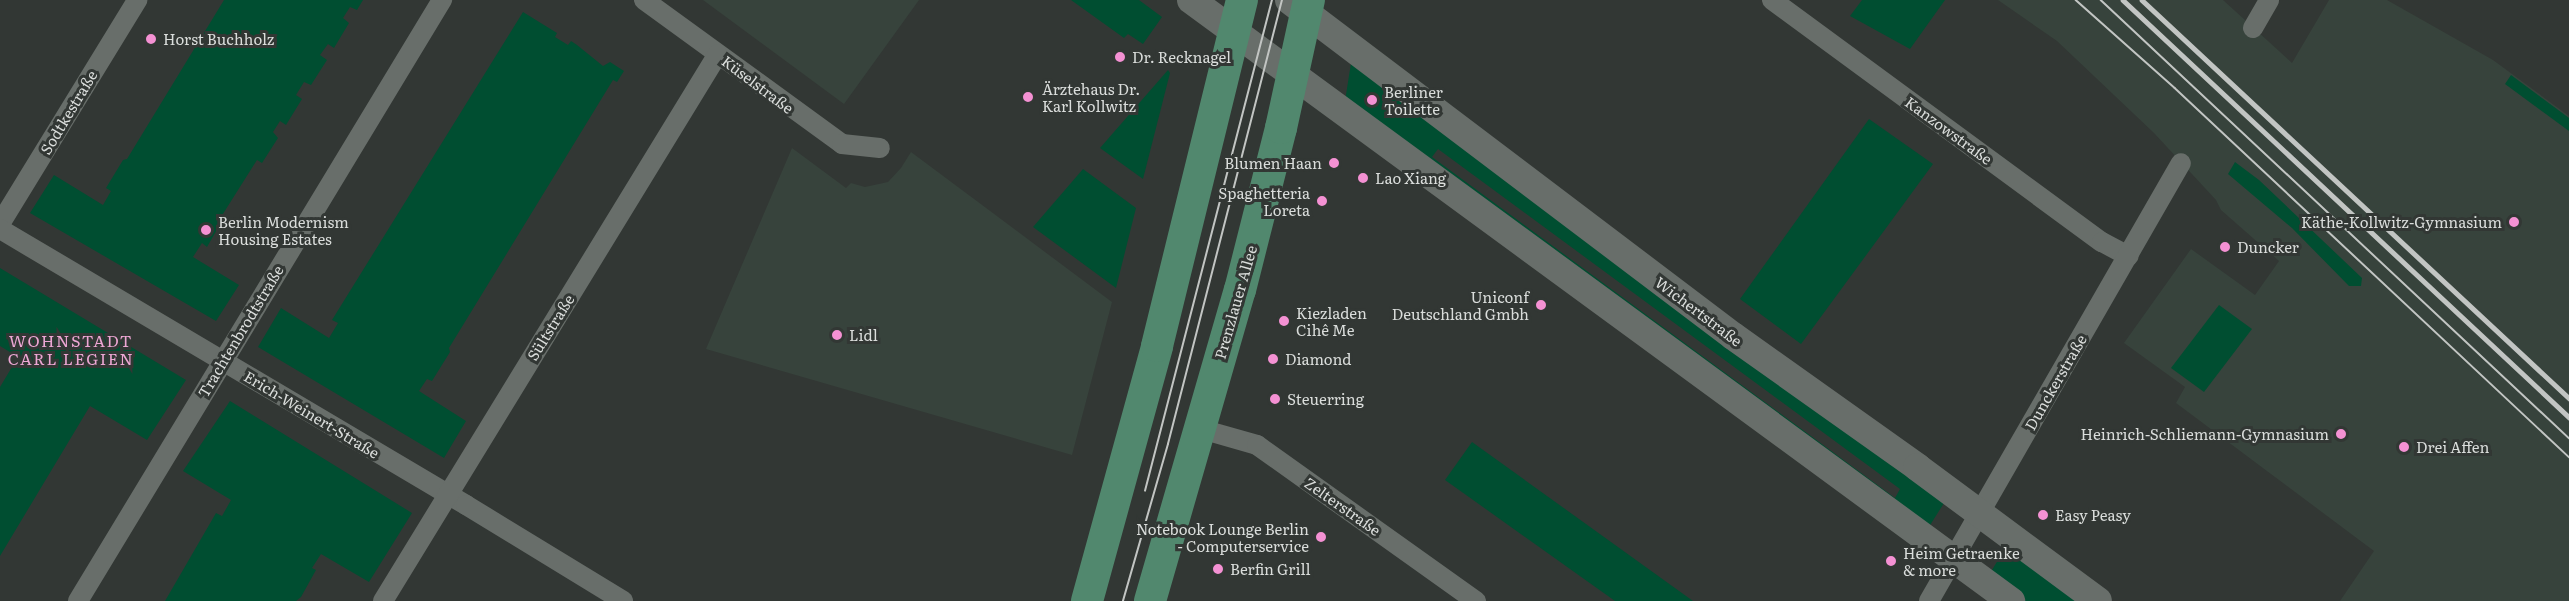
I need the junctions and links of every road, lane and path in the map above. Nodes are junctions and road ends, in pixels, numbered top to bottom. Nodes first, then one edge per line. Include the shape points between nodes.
1 (137, 0) edge
2 (442, 0) edge
3 (644, 0) edge
4 (1191, 0) edge
5 (1242, 0) edge
6 (1772, 0) edge
7 (2269, 0) edge
8 (1301, 4) edge
9 (2253, 28) dead end
10 (1234, 32) junction
11 (718, 54) junction
12 (1292, 76) junction
13 (880, 148) dead end
14 (2181, 163) dead end
15 (0, 224) edge
16 (0, 229) edge
17 (2128, 256) junction
18 (221, 361) junction
19 (1200, 429) junction
20 (448, 494) junction
21 (1980, 512) junction
22 (1954, 559) junction
23 (78, 601) edge
24 (383, 601) edge
25 (623, 601) edge
26 (1087, 601) edge
27 (1150, 601) edge
28 (1476, 601) edge
29 (1929, 601) edge
30 (2011, 601) edge
31 (2098, 601) edge

1 - 15 street, Sodtkestraße
2 - 18 street, Trachtenbrodtstraße
3 - 11 street, Küselstraße
4 - 10 street
5 - 10 main road
6 - 17 street, Kanzowstraße via 2102,242
7 - 9 street
8 - 12 main road, Prenzlauer Allee
8 - 21 street, Wichertstraße via 1733,336
10 - 12 street
10 - 26 main road via 1137,422
11 - 13 street, Küselstraße via 842,144
11 - 20 street, Sültstraße
12 - 19 main road, Prenzlauer Allee via 1240,290
12 - 22 street
14 - 17 street, Dunckerstraße
16 - 18 street, Erich-Weinert-Straße
17 - 21 street, Dunckerstraße
18 - 20 street, Erich-Weinert-Straße
18 - 23 street, Trachtenbrodtstraße
19 - 27 main road, Prenzlauer Allee
19 - 28 street, Zelterstraße via 1257,445
20 - 24 street, Sültstraße
20 - 25 street, Erich-Weinert-Straße
21 - 22 street, Dunckerstraße
21 - 31 street, Wichertstraße
22 - 29 street, Dunckerstraße
22 - 30 street

